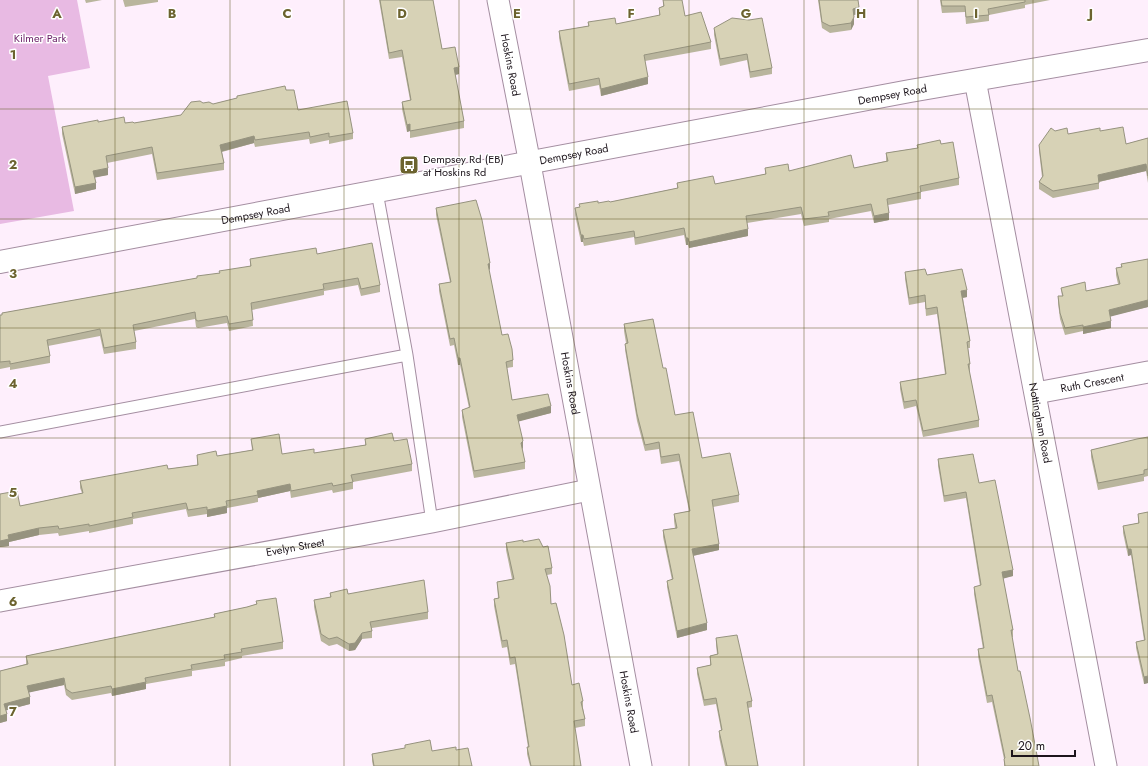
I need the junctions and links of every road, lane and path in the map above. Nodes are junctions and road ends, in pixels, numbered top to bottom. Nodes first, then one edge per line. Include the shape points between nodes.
1 (498, 0) edge
2 (1148, 50) edge
3 (975, 80) junction
4 (530, 164) junction
5 (377, 192) junction
6 (0, 262) edge
7 (407, 355) junction
8 (1148, 372) edge
9 (1036, 393) junction
10 (0, 432) edge
11 (589, 490) junction
12 (432, 522) junction
13 (0, 601) edge
14 (641, 766) edge
15 (1106, 766) edge

1 - 4 street, Hoskins Road
2 - 3 street, Dempsey Road
3 - 4 street, Dempsey Road
3 - 9 street, Nottingham Road
4 - 5 street, Dempsey Road
4 - 11 street, Hoskins Road
5 - 6 street, Dempsey Road
5 - 7 lane
7 - 10 lane
7 - 12 lane
8 - 9 street, Ruth Crescent
9 - 15 street, Nottingham Road
11 - 12 street, Evelyn Street
11 - 14 street, Hoskins Road
12 - 13 street, Evelyn Street

